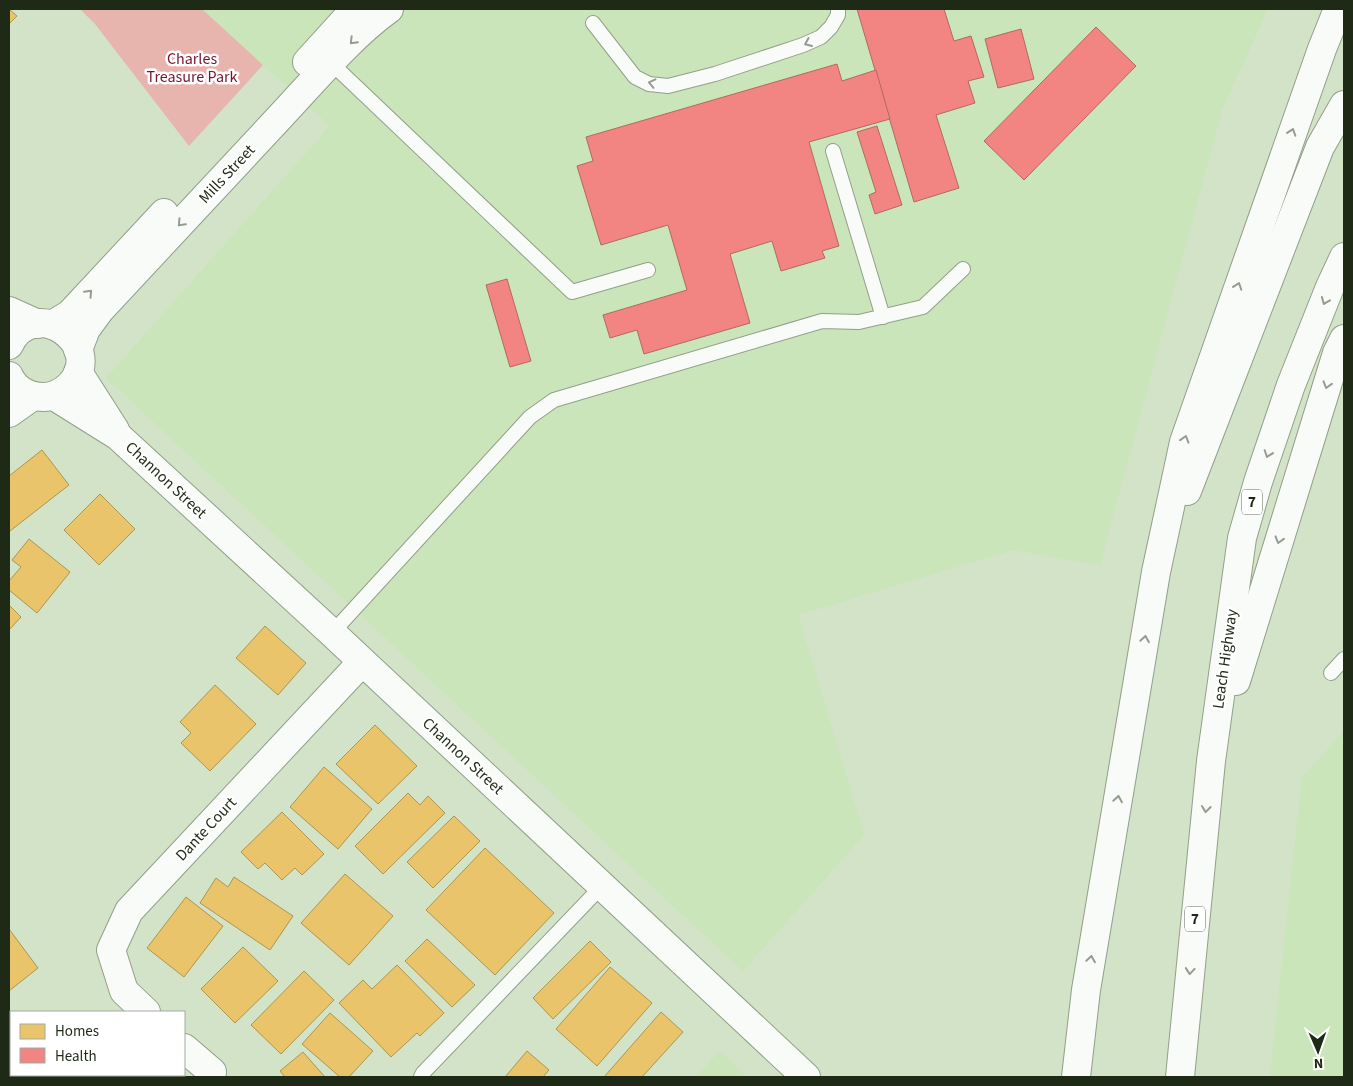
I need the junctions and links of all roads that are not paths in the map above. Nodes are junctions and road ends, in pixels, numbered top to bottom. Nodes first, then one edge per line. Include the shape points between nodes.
1 (354, 9) edge
2 (390, 9) edge
3 (838, 9) edge
4 (1338, 9) edge
5 (593, 23) dead end
6 (324, 57) junction
7 (1344, 105) edge
8 (833, 151) dead end
9 (1344, 257) edge
10 (963, 269) dead end
11 (648, 270) dead end
12 (9, 311) edge
13 (883, 317) junction
14 (45, 324) junction
15 (1344, 339) edge
16 (9, 346) edge
17 (78, 361) junction
18 (9, 378) edge
19 (43, 396) junction
20 (9, 412) edge
21 (118, 436) junction
22 (1156, 572) junction
23 (332, 633) junction
24 (1344, 659) edge
25 (362, 662) junction
26 (1331, 673) dead end
27 (1211, 761) junction
28 (602, 886) junction
29 (145, 1011) edge
30 (185, 1049) edge
31 (212, 1072) dead end
32 (421, 1077) edge
33 (806, 1077) edge
34 (1076, 1077) edge
35 (1180, 1077) edge

1 - 6 main road, Mills Street
2 -> 6 main road, Mills Street
3 -> 5 lane via 831,27 821,37 715,74 668,86 649,84 635,77
22 -> 4 main road via 1184,442
6 - 11 lane via 572,292
14 -> 6 main road, Mills Street via 70,314
6 -> 17 main road, Mills Street via 100,310 86,329
7 - 22 main road via 1320,147
8 - 13 lane
9 -> 27 main road, Leach Highway / 7 via 1291,385 1242,538
10 - 13 lane via 923,307
12 - 14 main road
13 - 23 lane via 859,322 822,321 554,400 530,417
14 - 16 main road, Mills Street via 28,326 18,332
14 - 17 main road, Channon Street via 64,330 73,339
15 -> 27 main road
17 - 19 main road, Mills Street via 73,382 64,390
17 - 21 main road, Channon Street
18 - 19 main road, Channon Street via 24,392
19 - 20 main road
19 - 21 main road, Channon Street
21 - 23 main road, Channon Street
34 -> 22 main road via 1086,990
23 - 25 main road, Channon Street
24 - 26 lane
25 - 28 main road, Channon Street
25 - 29 main road, Dante Court via 129,911 111,950 124,992
27 -> 35 main road, Leach Highway / 7
28 - 32 lane
28 - 33 main road, Channon Street
30 - 31 main road

